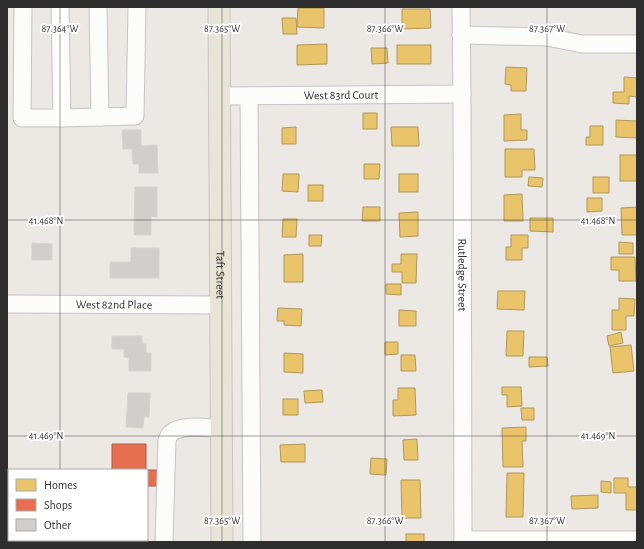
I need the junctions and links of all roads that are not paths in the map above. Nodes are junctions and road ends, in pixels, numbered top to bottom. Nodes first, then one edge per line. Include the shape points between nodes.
1 (23, 7) edge
2 (60, 7) edge
3 (98, 7) edge
4 (137, 7) edge
5 (219, 7) edge
6 (461, 7) edge
7 (461, 35) junction
8 (637, 44) edge
9 (462, 94) junction
10 (219, 96) junction
11 (249, 96) junction
12 (100, 117) junction
13 (62, 118) junction
14 (7, 304) edge
15 (221, 305) junction
16 (222, 430) junction
17 (637, 540) edge
18 (463, 541) edge
19 (164, 542) edge
20 (222, 542) edge
21 (252, 542) edge

1 - 13 street via 22,118
2 - 13 street
3 - 12 street
4 - 12 street via 135,116
5 - 10 main road, Taft Street
6 - 7 street, Rutledge Street
7 - 8 street via 547,37 582,44
7 - 9 street, Rutledge Street
9 - 11 street, West 83rd Court
9 - 18 street, Rutledge Street
10 - 11 street, West 83rd Court
10 - 15 main road, Taft Street
11 - 21 street
12 - 13 street
14 - 15 street, West 82nd Place
15 - 16 main road, Taft Street
16 - 19 street via 189,427 170,434 167,440
16 - 20 main road, Taft Street
17 - 18 street

